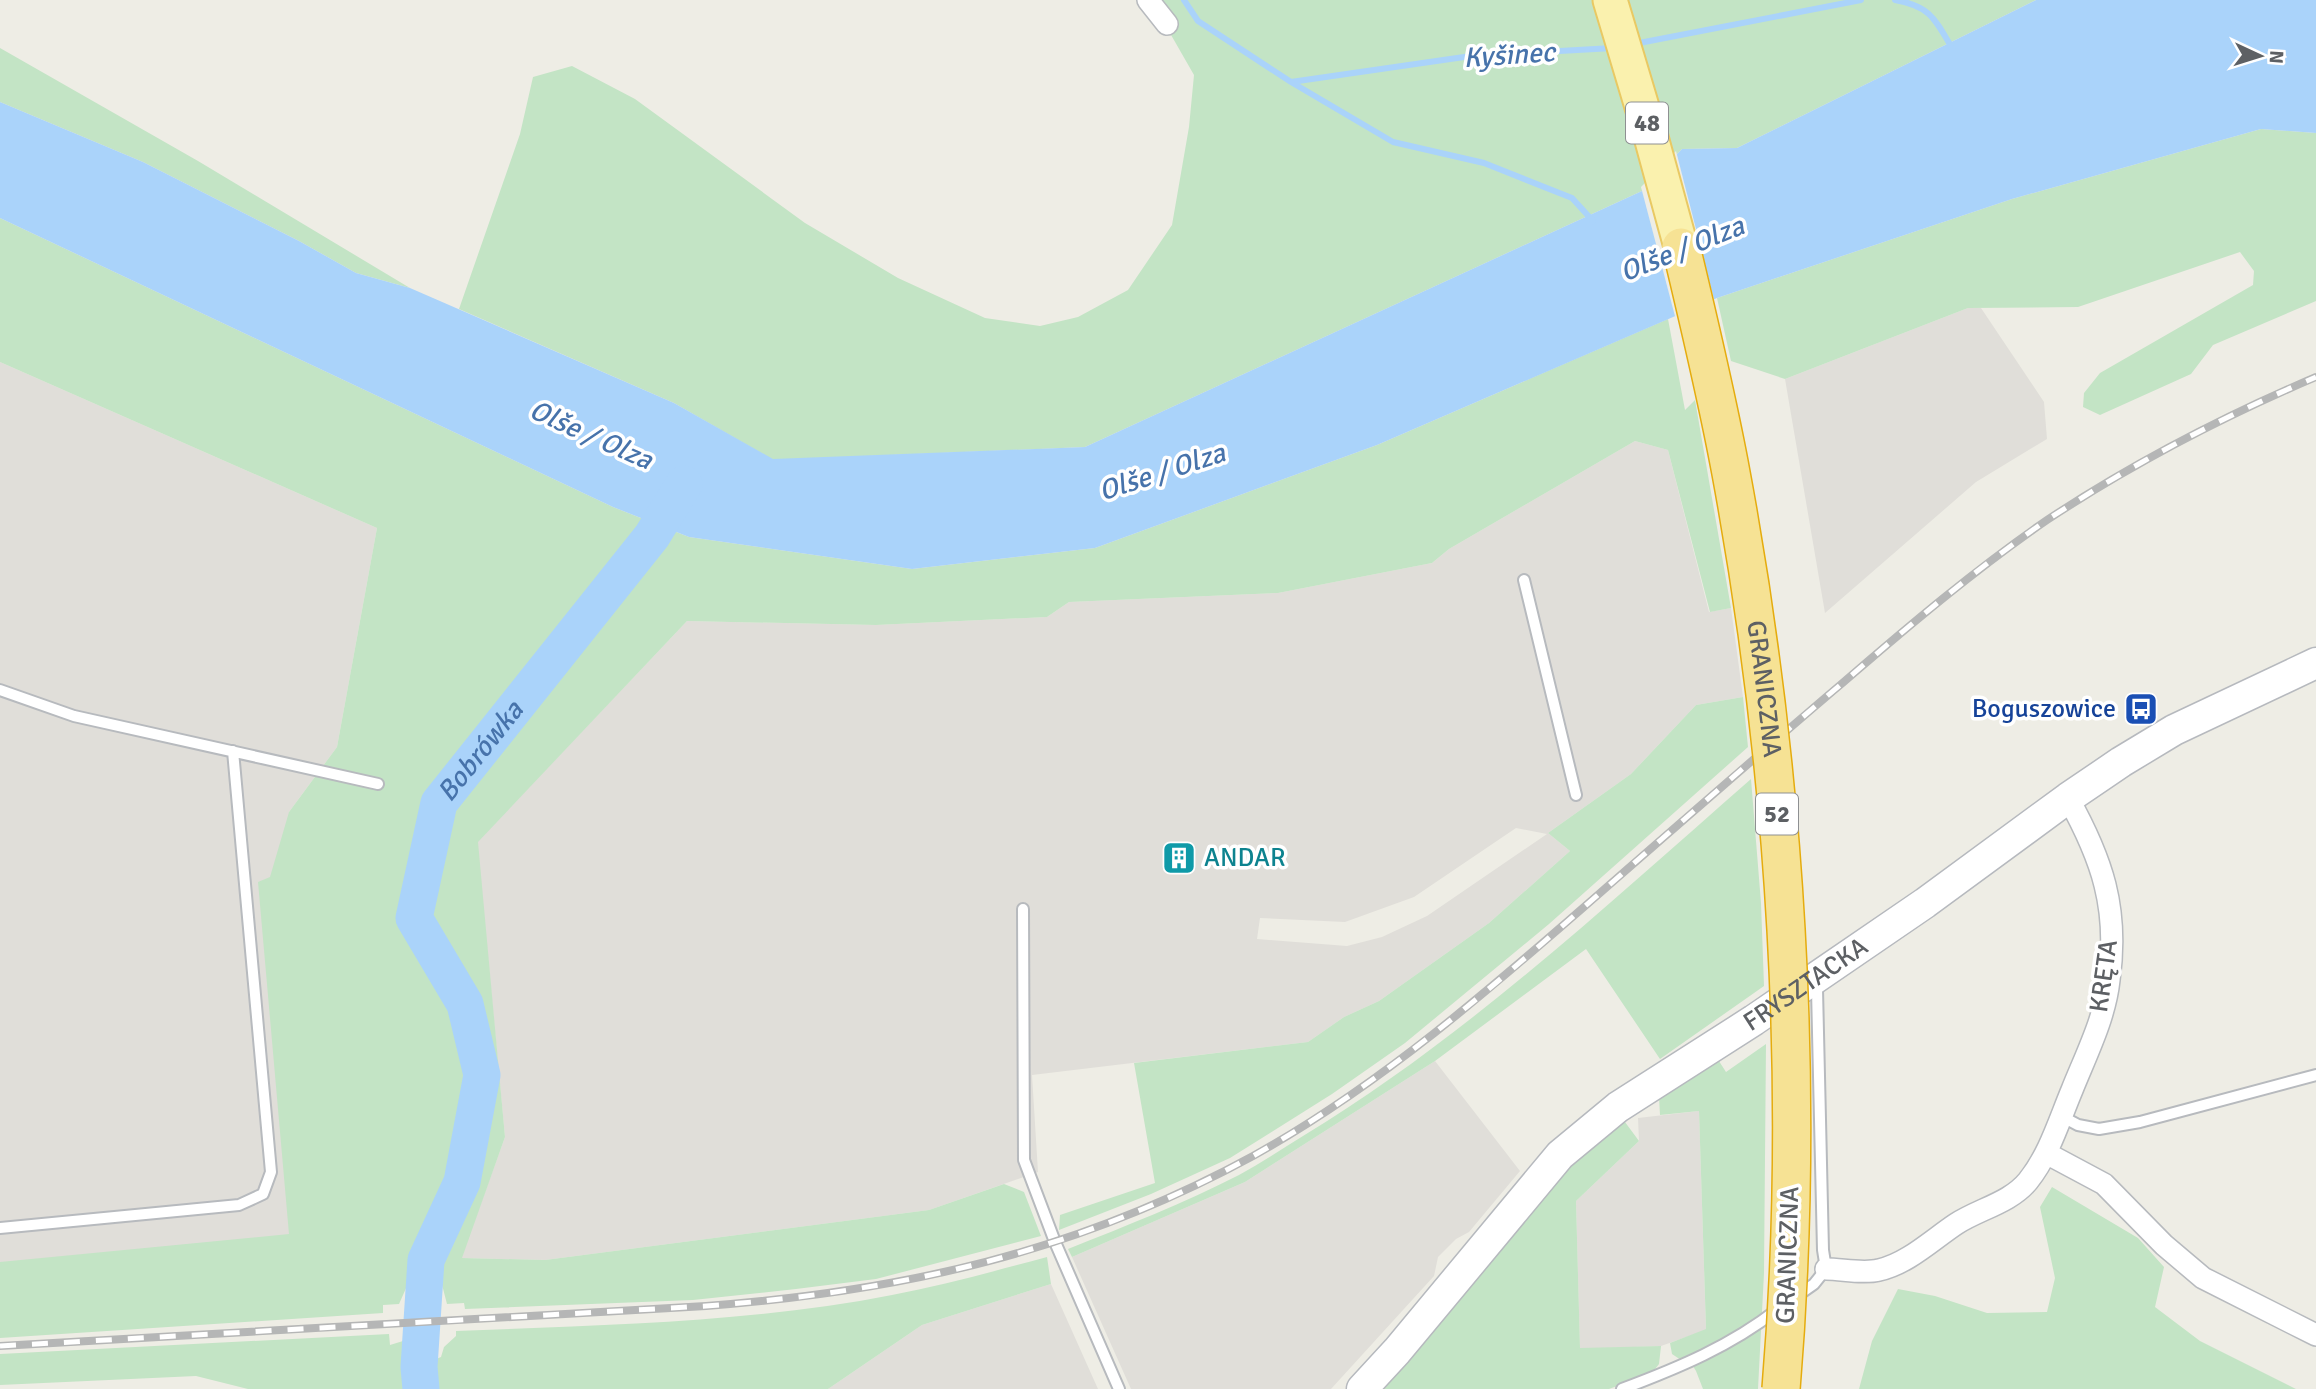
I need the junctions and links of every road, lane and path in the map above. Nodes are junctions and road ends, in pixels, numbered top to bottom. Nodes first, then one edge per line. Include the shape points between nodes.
1 (1148, 0) edge
2 (1610, 0) edge
3 (1167, 24) dead end
4 (1681, 247) joint
5 (1524, 580) dead end
6 (2316, 663) edge
7 (0, 690) edge
8 (233, 751) junction
9 (378, 784) dead end
10 (1576, 795) dead end
11 (2068, 798) junction
12 (1023, 909) dead end
13 (1812, 980) junction
14 (2316, 1075) edge
15 (2061, 1116) junction
16 (2046, 1153) junction
17 (0, 1228) edge
18 (1826, 1269) junction
19 (2316, 1335) edge
20 (1119, 1389) edge
21 (1362, 1389) edge
22 (1622, 1389) edge
23 (1781, 1389) edge

1 - 3 street
2 - 4 main road, 48
4 - 23 highway, GRANICZNA / 52, bridge via 1732,475 1759,651 1779,837 1791,1098
5 - 10 lane
6 - 11 street, FRYSZTACKA via 2174,730
7 - 8 lane via 74,716
8 - 9 lane
8 - 17 lane via 271,1172 263,1194 239,1205
11 - 13 street, FRYSZTACKA via 1925,904
11 - 15 street, KRĘTA via 2094,848 2108,891 2112,937 2109,982 2096,1029
12 - 20 lane via 1024,1160
13 - 18 lane via 1817,989
13 - 21 street, FRYSZTACKA via 1618,1107 1560,1155
14 - 15 lane via 2099,1129
15 - 16 street, KRĘTA
16 - 18 street, KRĘTA via 2012,1196 1959,1222 1897,1264 1877,1271
16 - 19 street via 2105,1184 2203,1278
18 - 22 lane via 1814,1284 1751,1329 1685,1365

